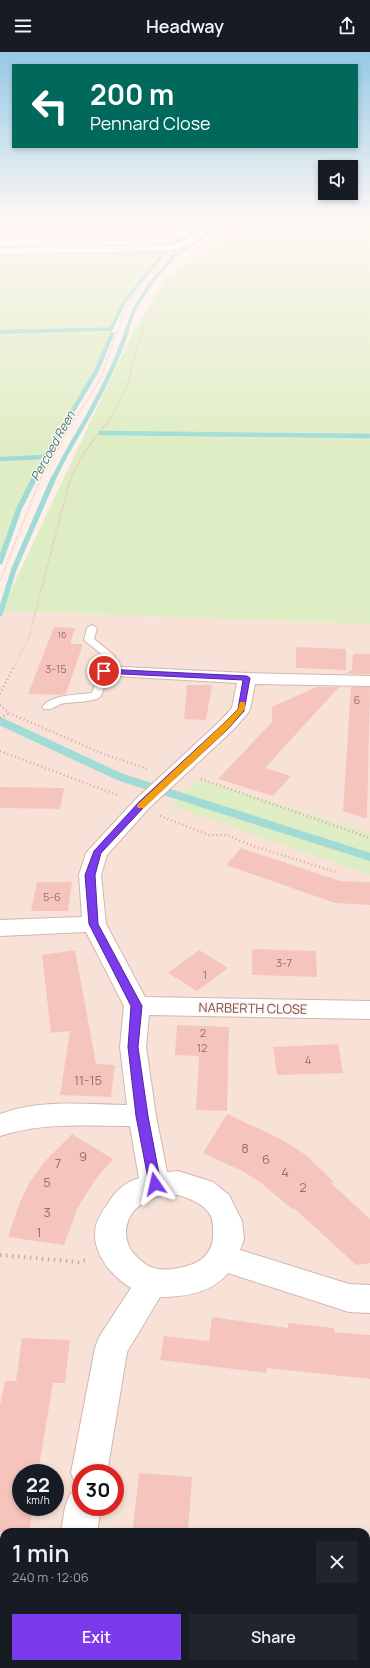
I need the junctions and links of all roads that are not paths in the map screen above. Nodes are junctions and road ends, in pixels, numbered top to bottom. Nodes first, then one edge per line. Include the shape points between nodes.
1 (92, 628) dead end
2 (104, 671) junction
3 (247, 678) junction
4 (370, 681) edge
5 (48, 707) dead end
6 (94, 924) junction
7 (0, 928) edge
8 (137, 1006) junction
9 (370, 1010) edge
10 (142, 1116) junction
11 (0, 1125) edge
12 (155, 1184) junction
13 (223, 1258) junction
14 (152, 1282) junction
15 (370, 1299) edge
16 (91, 1464) edge
17 (82, 1516) edge
18 (80, 1528) edge

1 - 2 lane via 89,640 110,656
2 - 3 street
2 - 5 lane via 96,696 57,701
3 - 4 street
3 - 6 street via 241,709 141,806 97,853 90,875
6 - 7 street
6 - 8 street
8 - 9 street, NARBERTH CLOSE
8 - 10 street via 133,1047
10 - 11 street via 46,1115 8,1121
10 - 12 street
12 - 13 street via 188,1185 204,1191 217,1202 226,1215 230,1237
12 - 14 street via 126,1200 112,1223 111,1239 117,1257 124,1266 137,1276
13 - 14 street via 199,1278 178,1284
13 - 15 street via 348,1298
14 - 16 street via 111,1348
17 - 18 street

